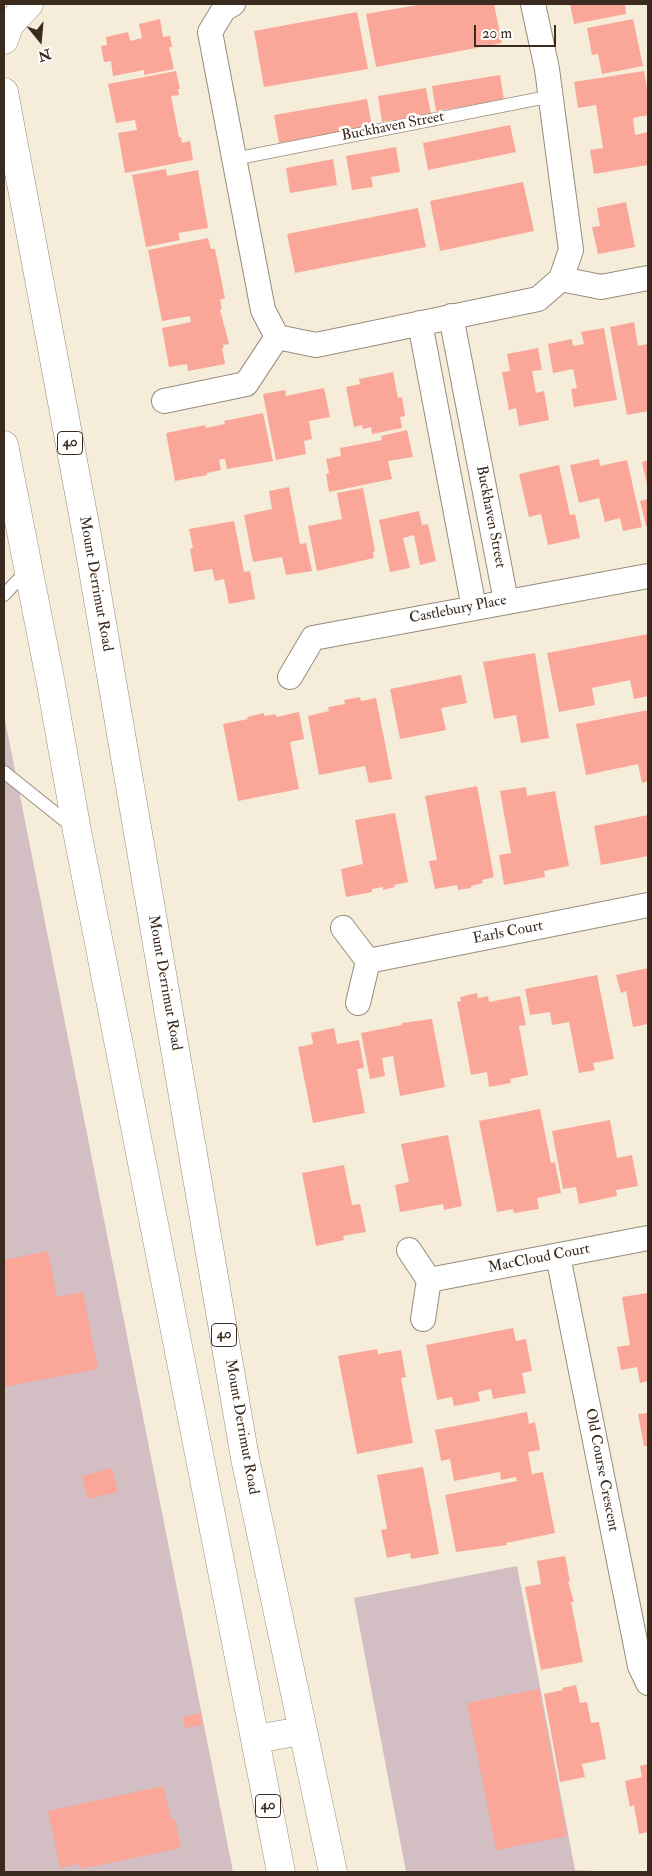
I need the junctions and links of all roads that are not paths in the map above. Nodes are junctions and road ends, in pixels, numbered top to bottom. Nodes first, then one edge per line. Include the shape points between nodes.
1 (29, 4) edge
2 (233, 4) edge
3 (533, 4) edge
4 (4, 40) edge
5 (4, 92) edge
6 (552, 96) junction
7 (234, 159) junction
8 (648, 278) edge
9 (561, 279) junction
10 (451, 316) junction
11 (420, 323) junction
12 (277, 337) junction
13 (164, 401) dead end
14 (4, 445) edge
15 (4, 532) edge
16 (648, 576) edge
17 (11, 588) edge
18 (506, 601) junction
19 (474, 608) junction
20 (43, 641) junction
21 (290, 677) dead end
22 (4, 772) edge
23 (77, 831) junction
24 (648, 905) edge
25 (344, 928) dead end
26 (368, 961) junction
27 (358, 1003) dead end
28 (648, 1238) edge
29 (409, 1250) dead end
30 (558, 1256) junction
31 (429, 1280) junction
32 (423, 1319) dead end
33 (648, 1683) edge
34 (302, 1731) junction
35 (256, 1739) junction
36 (281, 1872) edge
37 (333, 1872) edge

1 - 4 main road via 10,24
2 - 7 street via 224,9 210,32
3 - 6 street
5 - 34 main road, Mount Derrimut Road / 40 via 88,541 245,1458
6 - 7 lane, Buckhaven Street
6 - 9 street via 571,250
7 - 12 street via 263,310
8 - 9 street via 601,287
9 - 10 street via 538,298
10 - 11 street
10 - 18 street, Buckhaven Street
11 - 12 street via 316,345
11 - 19 street
12 - 13 street via 246,384
14 - 20 main road, 40
15 - 17 main road
16 - 18 street, Castlebury Place
17 - 20 main road
18 - 19 street, Castlebury Place
19 - 21 street, Castlebury Place via 313,638
20 - 23 main road, 40
22 - 23 lane
23 - 35 main road, 40
24 - 26 street, Earls Court
25 - 26 street
26 - 27 street
28 - 30 street, MacCloud Court
29 - 31 street
30 - 31 street, MacCloud Court
30 - 33 street, Old Course Crescent via 640,1666
31 - 32 street
34 - 35 main road
34 - 37 main road, Mount Derrimut Road / 40
35 - 36 main road, 40

